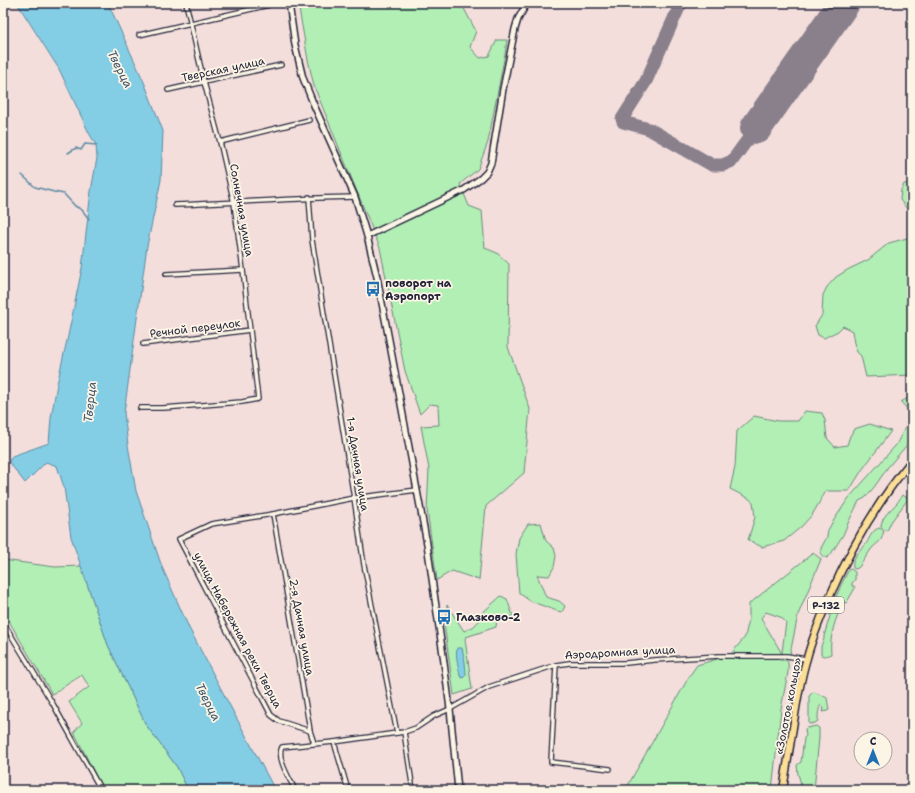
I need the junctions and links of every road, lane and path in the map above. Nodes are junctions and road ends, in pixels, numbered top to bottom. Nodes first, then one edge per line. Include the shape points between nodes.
1 (186, 3) edge
2 (289, 3) edge
3 (526, 3) edge
4 (269, 5) dead end
5 (190, 23) junction
6 (139, 35) dead end
7 (281, 65) dead end
8 (204, 82) junction
9 (168, 90) dead end
10 (309, 120) dead end
11 (220, 142) junction
12 (355, 196) junction
13 (309, 198) junction
14 (234, 203) junction
15 (176, 205) dead end
16 (367, 236) junction
17 (243, 270) junction
18 (166, 274) dead end
19 (250, 330) junction
20 (143, 344) dead end
21 (140, 408) dead end
22 (912, 460) edge
23 (417, 490) junction
24 (354, 498) junction
25 (273, 514) junction
26 (3, 622) edge
27 (806, 659) junction
28 (556, 665) junction
29 (450, 709) junction
30 (310, 731) junction
31 (404, 732) junction
32 (398, 733) junction
33 (334, 742) junction
34 (314, 743) junction
35 (610, 769) dead end
36 (101, 790) edge
37 (295, 790) edge
38 (348, 790) edge
39 (413, 790) edge
40 (458, 790) edge
41 (783, 790) edge

1 - 5 street, Солнечная улица
2 - 12 main road via 296,51 305,84
3 - 16 main road via 515,29 492,159 487,172 464,190
4 - 5 street
5 - 6 street
5 - 8 street, Солнечная улица
7 - 8 street, Тверская улица
8 - 9 street, Тверская улица
8 - 11 street, Солнечная улица
10 - 11 street
11 - 14 street, Солнечная улица
12 - 13 street
12 - 16 main road
13 - 14 street
13 - 24 street, 1-я Дачная улица via 312,240
14 - 15 street
14 - 17 street, Солнечная улица
16 - 23 main road
17 - 18 street
17 - 19 street, Солнечная улица
19 - 20 street, Речной переулок
19 - 21 street, Солнечная улица via 258,399
22 - 27 main road, «Золотое кольцо» / Р-132 via 874,511 852,547
23 - 24 street
23 - 29 main road
24 - 25 street
24 - 32 street, 1-я Дачная улица via 364,565
25 - 30 street, 2-я Дачная улица
25 - 30 street, улица Набережная реки Тверца via 211,524 179,539 271,715 279,721
26 - 36 street
27 - 28 street, Аэродромная улица via 787,656 719,656
27 - 41 main road, «Золотое кольцо» / Р-132
28 - 29 street, Аэродромная улица via 489,687
28 - 35 street via 551,762
29 - 31 street, Аэродромная улица
29 - 40 main road
30 - 34 street, 2-я Дачная улица
31 - 32 street, Аэродромная улица
31 - 39 street
32 - 33 street, Аэродромная улица
33 - 34 street, Аэродромная улица
33 - 38 street
34 - 37 street, Аэродромная улица via 282,747 280,751 282,763

